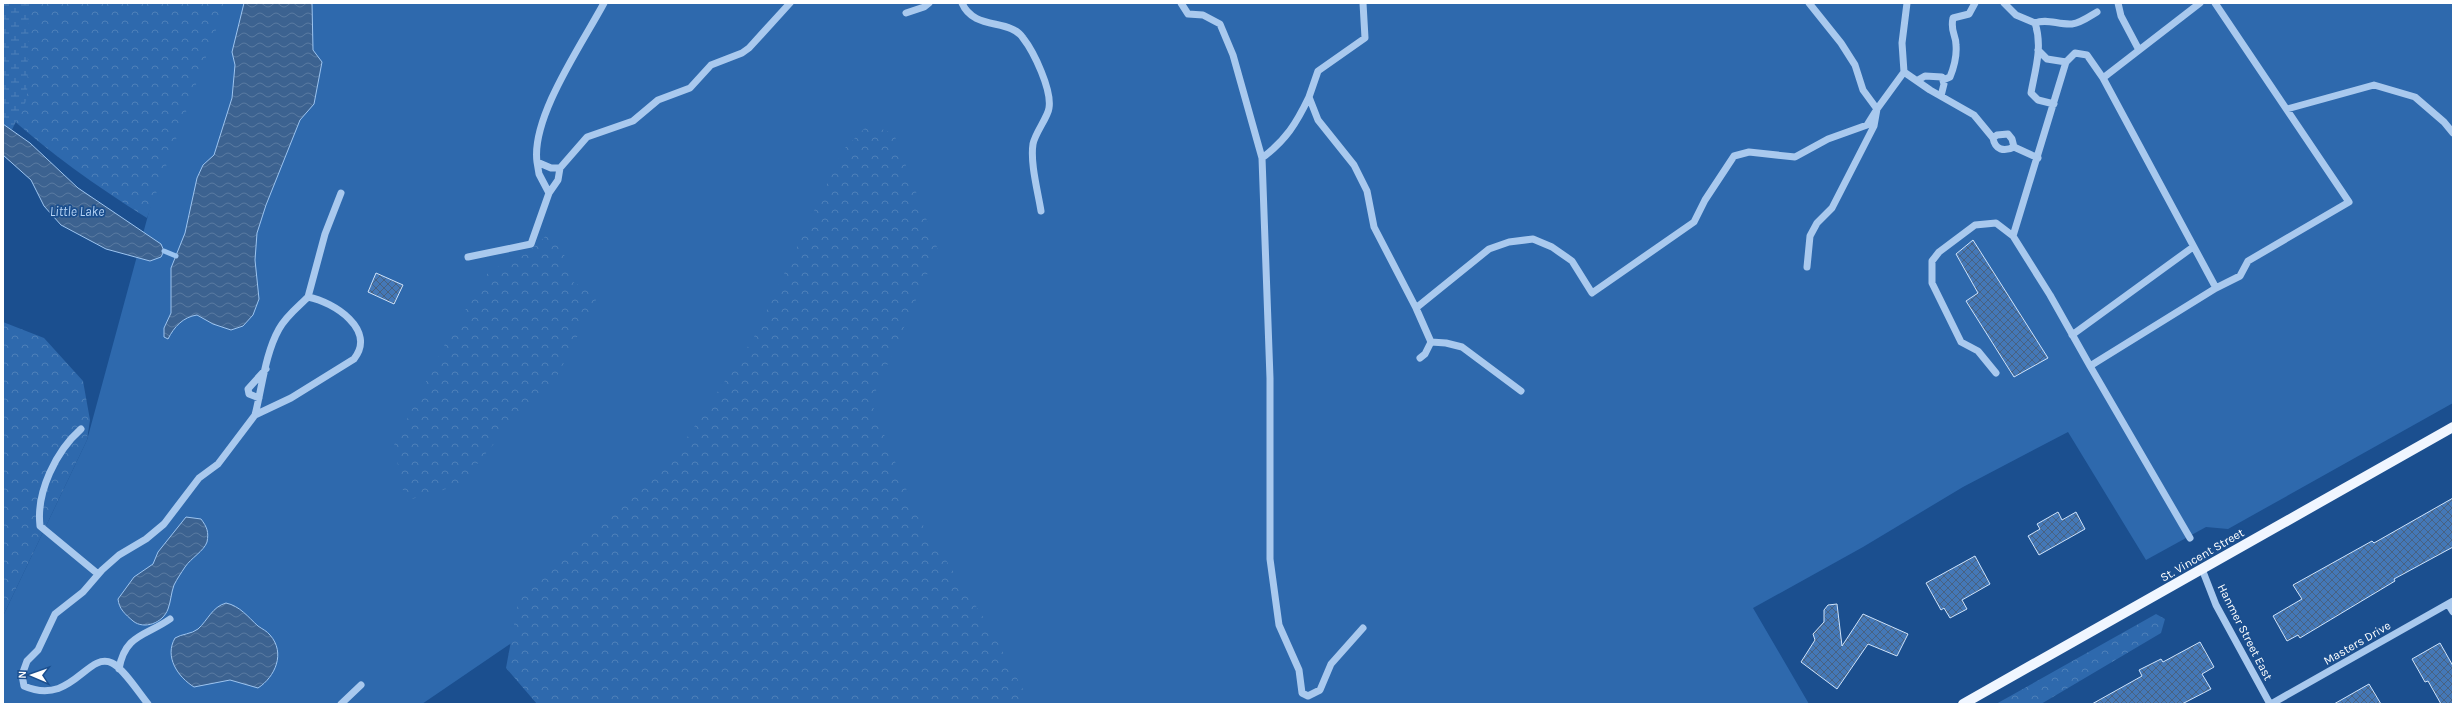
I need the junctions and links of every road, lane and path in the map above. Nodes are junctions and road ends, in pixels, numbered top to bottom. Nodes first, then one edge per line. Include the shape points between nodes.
1 (604, 3) edge
2 (790, 3) edge
3 (929, 3) edge
4 (962, 3) edge
5 (1181, 3) edge
6 (1363, 3) edge
7 (1809, 3) edge
8 (1907, 3) edge
9 (1975, 3) edge
10 (2004, 3) edge
11 (2118, 3) edge
12 (2200, 3) edge
13 (2215, 3) edge
14 (2097, 12) dead end
15 (906, 13) dead end
16 (2035, 23) junction
17 (2038, 50) junction
18 (2139, 50) junction
19 (2066, 62) junction
20 (1904, 72) junction
21 (2103, 78) junction
22 (1918, 80) junction
23 (1943, 80) junction
24 (1941, 96) junction
25 (1309, 97) junction
26 (2054, 104) junction
27 (2287, 108) junction
28 (1876, 109) junction
29 (2453, 133) edge
30 (1993, 138) junction
31 (2014, 147) junction
32 (1262, 158) junction
33 (2038, 158) junction
34 (537, 162) junction
35 (560, 168) junction
36 (341, 193) dead end
37 (549, 193) junction
38 (1041, 211) dead end
39 (2013, 236) junction
40 (2193, 247) junction
41 (468, 257) dead end
42 (1807, 267) dead end
43 (2216, 288) junction
44 (308, 297) junction
45 (1416, 308) junction
46 (2072, 335) junction
47 (1431, 342) junction
48 (1420, 358) dead end
49 (2090, 366) junction
50 (266, 369) junction
51 (1996, 374) dead end
52 (1521, 391) dead end
53 (259, 398) junction
54 (255, 415) junction
55 (2453, 426) edge
56 (82, 429) dead end
57 (2190, 538) dead end
58 (2202, 569) junction
59 (98, 574) junction
60 (2451, 602) edge
61 (2453, 612) edge
62 (170, 619) dead end
63 (1363, 628) dead end
64 (120, 669) junction
65 (361, 685) dead end
66 (148, 704) edge
67 (341, 704) edge
68 (1963, 704) edge
69 (2270, 704) edge

1 - 34 street via 552,98 536,139
2 - 35 street via 742,53 711,65 690,88 658,100 633,121 587,137
3 - 15 street
4 - 38 street via 966,11 981,21 1022,35 1032,50 1046,88 1050,109 1033,144
5 - 32 street via 1188,14 1203,15 1220,24 1233,55
6 - 25 street via 1365,38 1318,71
7 - 28 street via 1855,65 1863,90
8 - 20 street via 1902,43
9 - 23 street via 1969,14 1953,18 1951,27 1956,52 1950,77
10 - 16 street via 2016,15
11 - 18 street via 2121,16
12 - 18 street
13 - 27 street
14 - 16 street via 2072,24 2043,20
16 - 17 street via 2039,36
17 - 19 street via 2047,59
17 - 26 street via 2031,93 2038,100
18 - 21 street
19 - 21 street via 2075,53 2087,55
19 - 26 street
20 - 22 street
20 - 28 street
21 - 40 street
22 - 23 street via 1936,75
22 - 24 street
23 - 24 street
24 - 30 street via 1974,115 1987,127
25 - 32 street via 1281,144
25 - 45 street via 1318,120 1354,165 1367,191 1374,227
26 - 33 street
27 - 29 street via 2374,85 2414,97
27 - 43 street via 2297,127 2349,202 2248,261 2240,276
28 - 42 street via 1874,126 1832,208 1817,223 1810,236
28 - 45 street via 1867,125 1828,140 1795,157 1749,152 1734,156 1694,222 1592,293 1572,261 1552,248 1533,240 1509,242 1489,249
30 - 31 street via 1994,144 2000,150
30 - 31 street via 2008,134
31 - 33 street
32 - 63 street via 1270,378 1270,559 1279,625 1299,670 1302,693 1308,696 1320,690 1331,664
33 - 39 street
34 - 35 street via 546,167
34 - 37 street via 539,174
35 - 37 street via 558,180
36 - 44 street via 325,234
37 - 41 street via 531,244
39 - 46 street
39 - 51 street via 1996,223 1975,225 1938,252 1932,261 1932,283 1961,342 1978,351
40 - 43 street
40 - 46 street
43 - 49 street
44 - 50 street via 279,329
44 - 54 street via 336,308 350,320 360,336 359,352 354,359 291,398
45 - 47 street
46 - 49 street
47 - 48 street via 1426,354
47 - 52 street via 1462,347 1481,359 1496,375
49 - 57 street
50 - 53 street
50 - 53 street via 248,389 249,394
53 - 54 street
54 - 59 street via 218,464 199,478 164,524 146,539 118,555
55 - 58 main road, St. Vincent Street
56 - 59 street via 71,438 45,483 39,512 40,526
58 - 68 main road, St. Vincent Street
58 - 69 street, Hanmer Street East via 2216,605
59 - 64 street via 83,592 55,614 38,650 27,661 22,676 24,686 36,694 51,695 69,690 92,667 103,662 111,662
60 - 61 street
60 - 69 street, Masters Drive
62 - 64 street via 144,632 129,644 121,660
64 - 66 street
65 - 67 street

